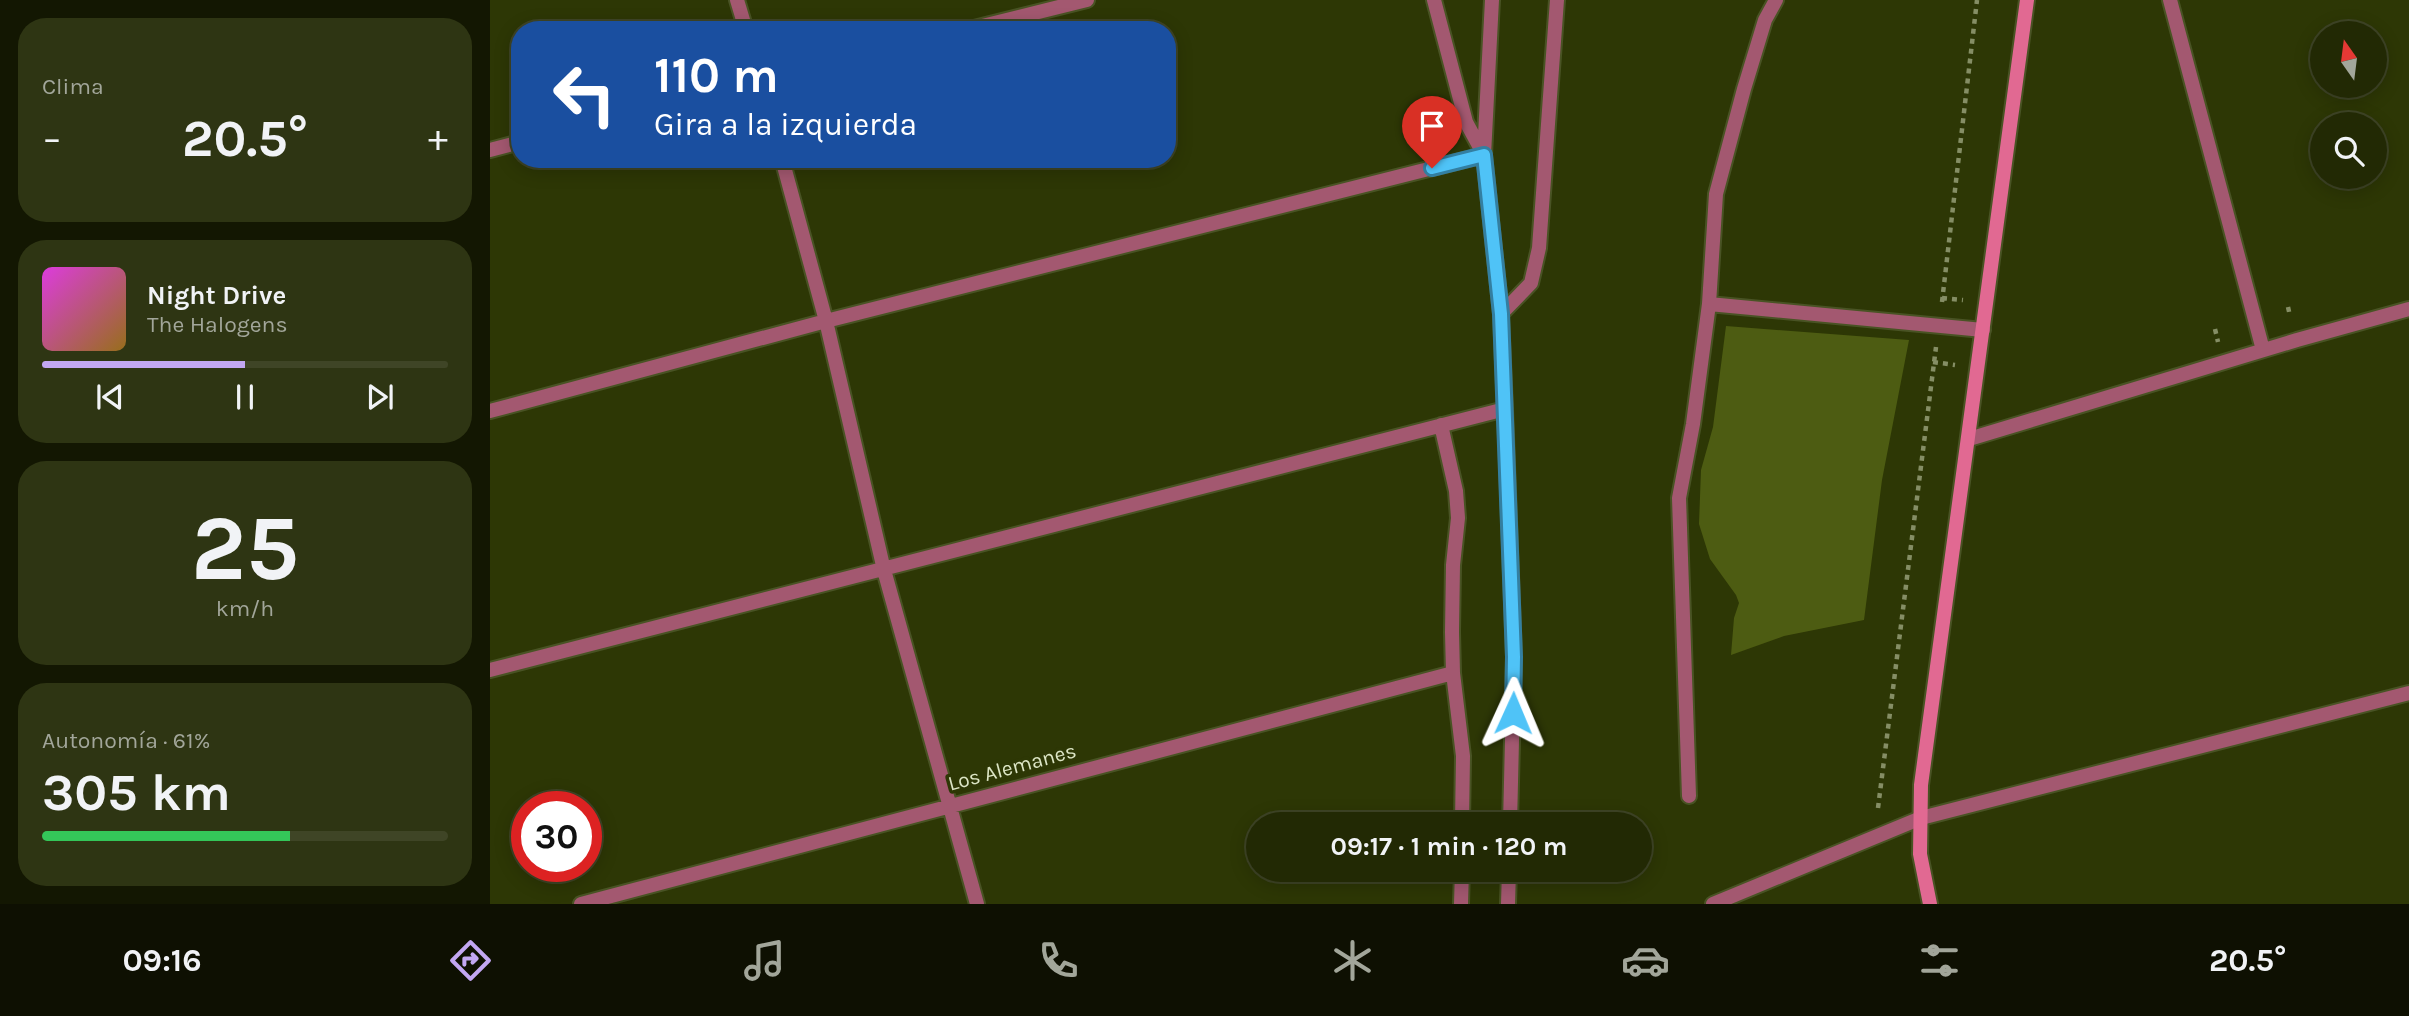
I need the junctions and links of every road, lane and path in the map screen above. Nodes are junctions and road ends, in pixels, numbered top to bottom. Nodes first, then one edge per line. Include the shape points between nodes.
1 (737, 0) edge
2 (1087, 0) edge
3 (1434, 0) edge
4 (1492, 0) edge
5 (1558, 0) edge
6 (1776, 0) edge
7 (1977, 0) edge
8 (2027, 0) edge
9 (2170, 0) edge
10 (743, 21) edge
11 (1002, 21) edge
12 (511, 144) edge
13 (490, 150) edge
14 (1484, 155) junction
15 (784, 168) edge
16 (1964, 300) dead end
17 (1709, 304) junction
18 (2409, 309) edge
19 (1501, 314) junction
20 (826, 321) junction
21 (1983, 330) junction
22 (1936, 344) dead end
23 (2263, 350) junction
24 (1933, 362) junction
25 (1955, 365) dead end
26 (1506, 409) junction
27 (490, 411) edge
28 (1441, 425) junction
29 (1969, 439) junction
30 (884, 570) junction
31 (490, 670) edge
32 (1453, 673) junction
33 (2409, 694) edge
34 (1689, 796) dead end
35 (949, 806) junction
36 (1878, 808) dead end
37 (1462, 812) edge
38 (1510, 812) edge
39 (1921, 818) junction
40 (1462, 882) edge
41 (1509, 882) edge
42 (582, 904) edge
43 (977, 904) edge
44 (1461, 904) edge
45 (1508, 904) edge
46 (1713, 904) edge
47 (1930, 904) edge

1 - 10 street
2 - 11 street
3 - 14 street via 1466,122
4 - 14 street
5 - 19 street via 1539,248 1531,284
6 - 17 street via 1765,20 1744,89 1717,194
7 - 16 path via 1942,298
8 - 21 street
9 - 23 street
12 - 13 street
14 - 19 street
14 - 20 street
15 - 20 street
17 - 21 street
17 - 34 street via 1679,498
18 - 23 street
19 - 26 street
20 - 27 street
20 - 30 street
21 - 29 street
22 - 24 path
23 - 29 street
24 - 25 path
24 - 36 path
26 - 28 street
26 - 38 street via 1514,657
28 - 30 street
28 - 32 street via 1458,518
29 - 39 street
30 - 31 street
30 - 35 street
32 - 35 street, Los Alemanes
32 - 37 street via 1463,756
33 - 39 street
35 - 42 street, Los Alemanes
35 - 43 street
39 - 46 street
39 - 47 street via 1920,853
40 - 44 street
41 - 45 street

